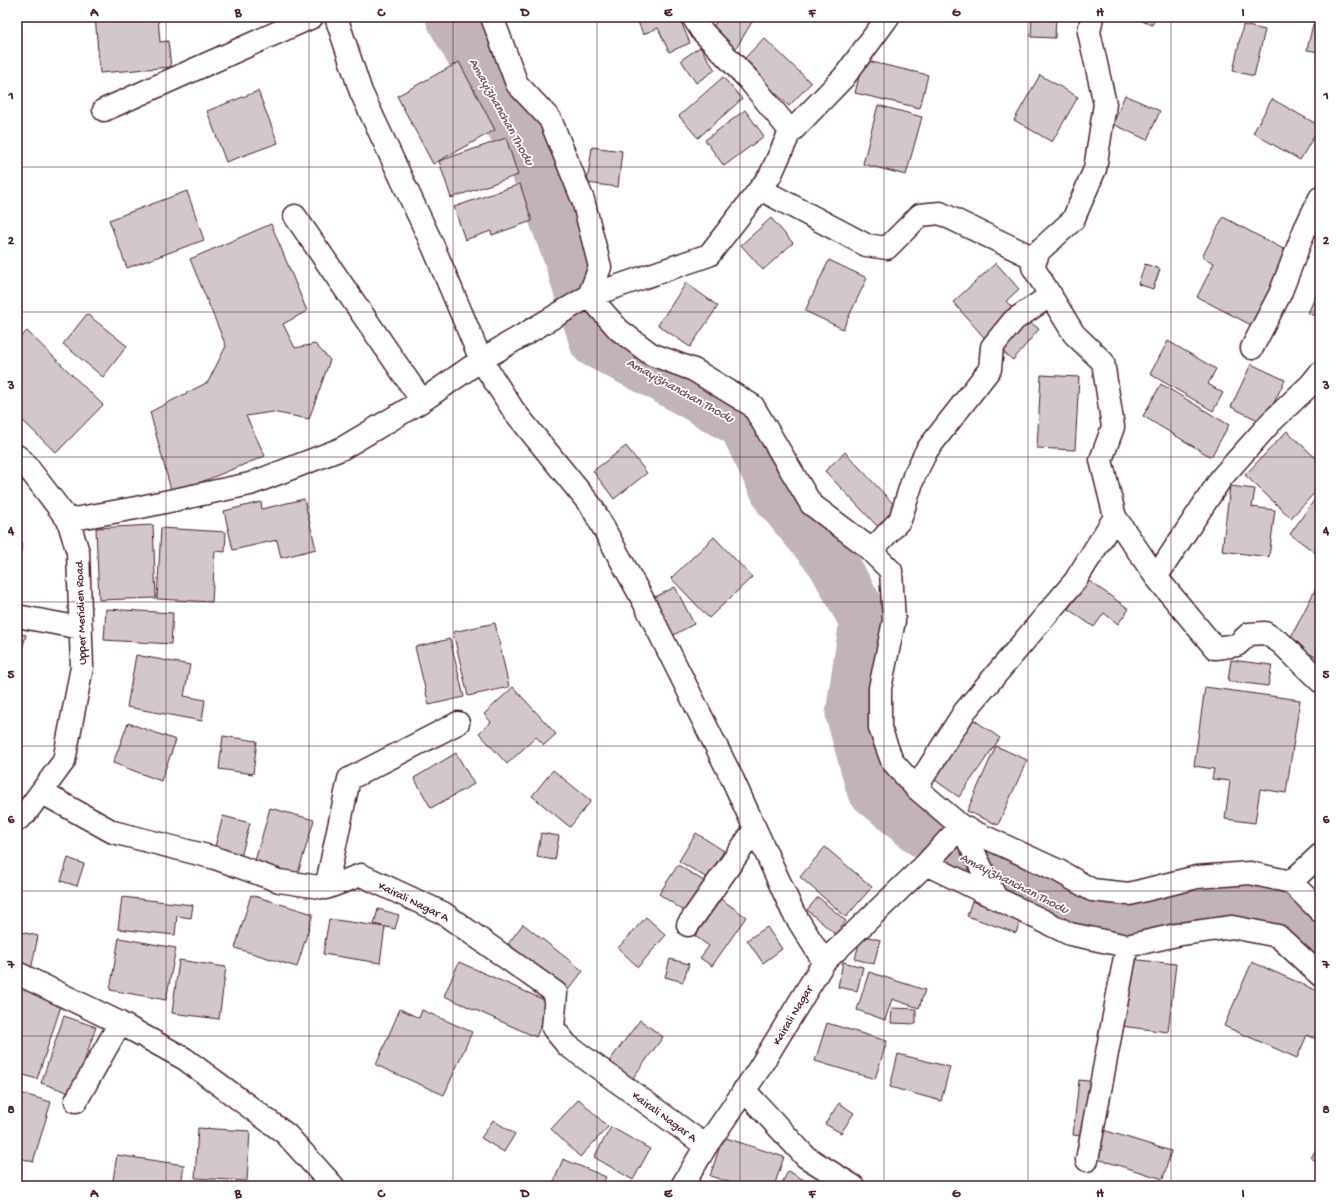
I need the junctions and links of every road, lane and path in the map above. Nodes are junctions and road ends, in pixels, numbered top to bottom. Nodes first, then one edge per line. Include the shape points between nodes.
1 (312, 17) edge
2 (336, 17) edge
3 (492, 17) edge
4 (694, 17) edge
5 (888, 17) edge
6 (1092, 17) edge
7 (104, 110) dead end
8 (789, 134) junction
9 (760, 189) junction
10 (1320, 198) edge
11 (295, 216) dead end
12 (1036, 258) junction
13 (1050, 295) junction
14 (589, 296) junction
15 (1252, 348) dead end
16 (481, 360) junction
17 (1320, 373) edge
18 (422, 401) junction
19 (17, 456) edge
20 (1115, 517) junction
21 (68, 520) junction
22 (871, 551) junction
23 (1156, 577) junction
24 (17, 616) edge
25 (81, 628) junction
26 (1320, 681) edge
27 (458, 723) dead end
28 (916, 788) junction
29 (41, 792) junction
30 (17, 820) edge
31 (961, 826) junction
32 (755, 828) junction
33 (1320, 855) edge
34 (926, 864) junction
35 (1291, 882) junction
36 (326, 888) junction
37 (996, 898) junction
38 (1320, 911) edge
39 (688, 925) dead end
40 (1127, 946) junction
41 (824, 962) junction
42 (17, 973) edge
43 (1320, 975) edge
44 (120, 1023) junction
45 (744, 1090) junction
46 (76, 1101) dead end
47 (706, 1146) junction
48 (1088, 1160) dead end
49 (333, 1186) edge
50 (682, 1186) edge
51 (853, 1186) edge

1 - 7 street
2 - 16 street via 361,92 433,246
3 - 14 street via 517,84 550,119 583,200 600,267
4 - 8 street via 702,31 749,80 787,127
5 - 8 street via 844,77
6 - 12 street via 1089,32 1105,104 1095,169 1073,220 1039,251
8 - 9 street via 770,176
9 - 12 street via 866,245 887,248 920,215 940,214
9 - 14 street via 709,255
10 - 15 street via 1280,294
11 - 18 street
12 - 13 street via 1033,267
13 - 20 street via 1074,334 1103,362 1113,427 1101,460
13 - 22 street via 1014,320 992,348 990,369 924,456 914,476 900,520
14 - 16 street
14 - 22 street via 619,330 651,354 694,370 753,406 811,504
16 - 18 street
16 - 32 street via 514,411 592,507 648,609
17 - 23 street via 1249,445 1222,477
18 - 21 street via 341,450 250,484
19 - 21 street, Upper Meridien Road
20 - 23 street
20 - 28 street via 1075,581 965,711
21 - 25 street, Upper Meridien Road via 78,552
22 - 28 street via 891,571 894,621 880,688 880,728 892,761
23 - 26 street via 1215,648 1237,645 1249,634 1265,633 1281,643
24 - 25 street
25 - 29 street, Upper Meridien Road via 82,667 64,761
27 - 36 street via 349,779
28 - 31 street
29 - 30 street, Upper Meridien Road via 25,814
29 - 36 street, Kairali Nagar A via 113,832 215,858 279,881
31 - 34 street, Kairali Nagar
31 - 35 street via 1059,871 1092,890 1129,894 1197,877 1250,873
31 - 37 street
32 - 39 street
32 - 41 street via 793,912
33 - 35 street
34 - 37 street
34 - 41 street, Kairali Nagar
35 - 38 street
36 - 47 street, Kairali Nagar A via 362,875 443,913 556,993 553,1028 567,1045
37 - 40 street via 1070,934
40 - 43 street via 1181,934 1232,927 1278,936
40 - 48 street
41 - 45 street, Kairali Nagar
42 - 44 street
44 - 46 street
44 - 49 street via 185,1059 286,1134
45 - 47 street, Kairali Nagar
45 - 51 street via 806,1157
47 - 50 street, Kairali Nagar

